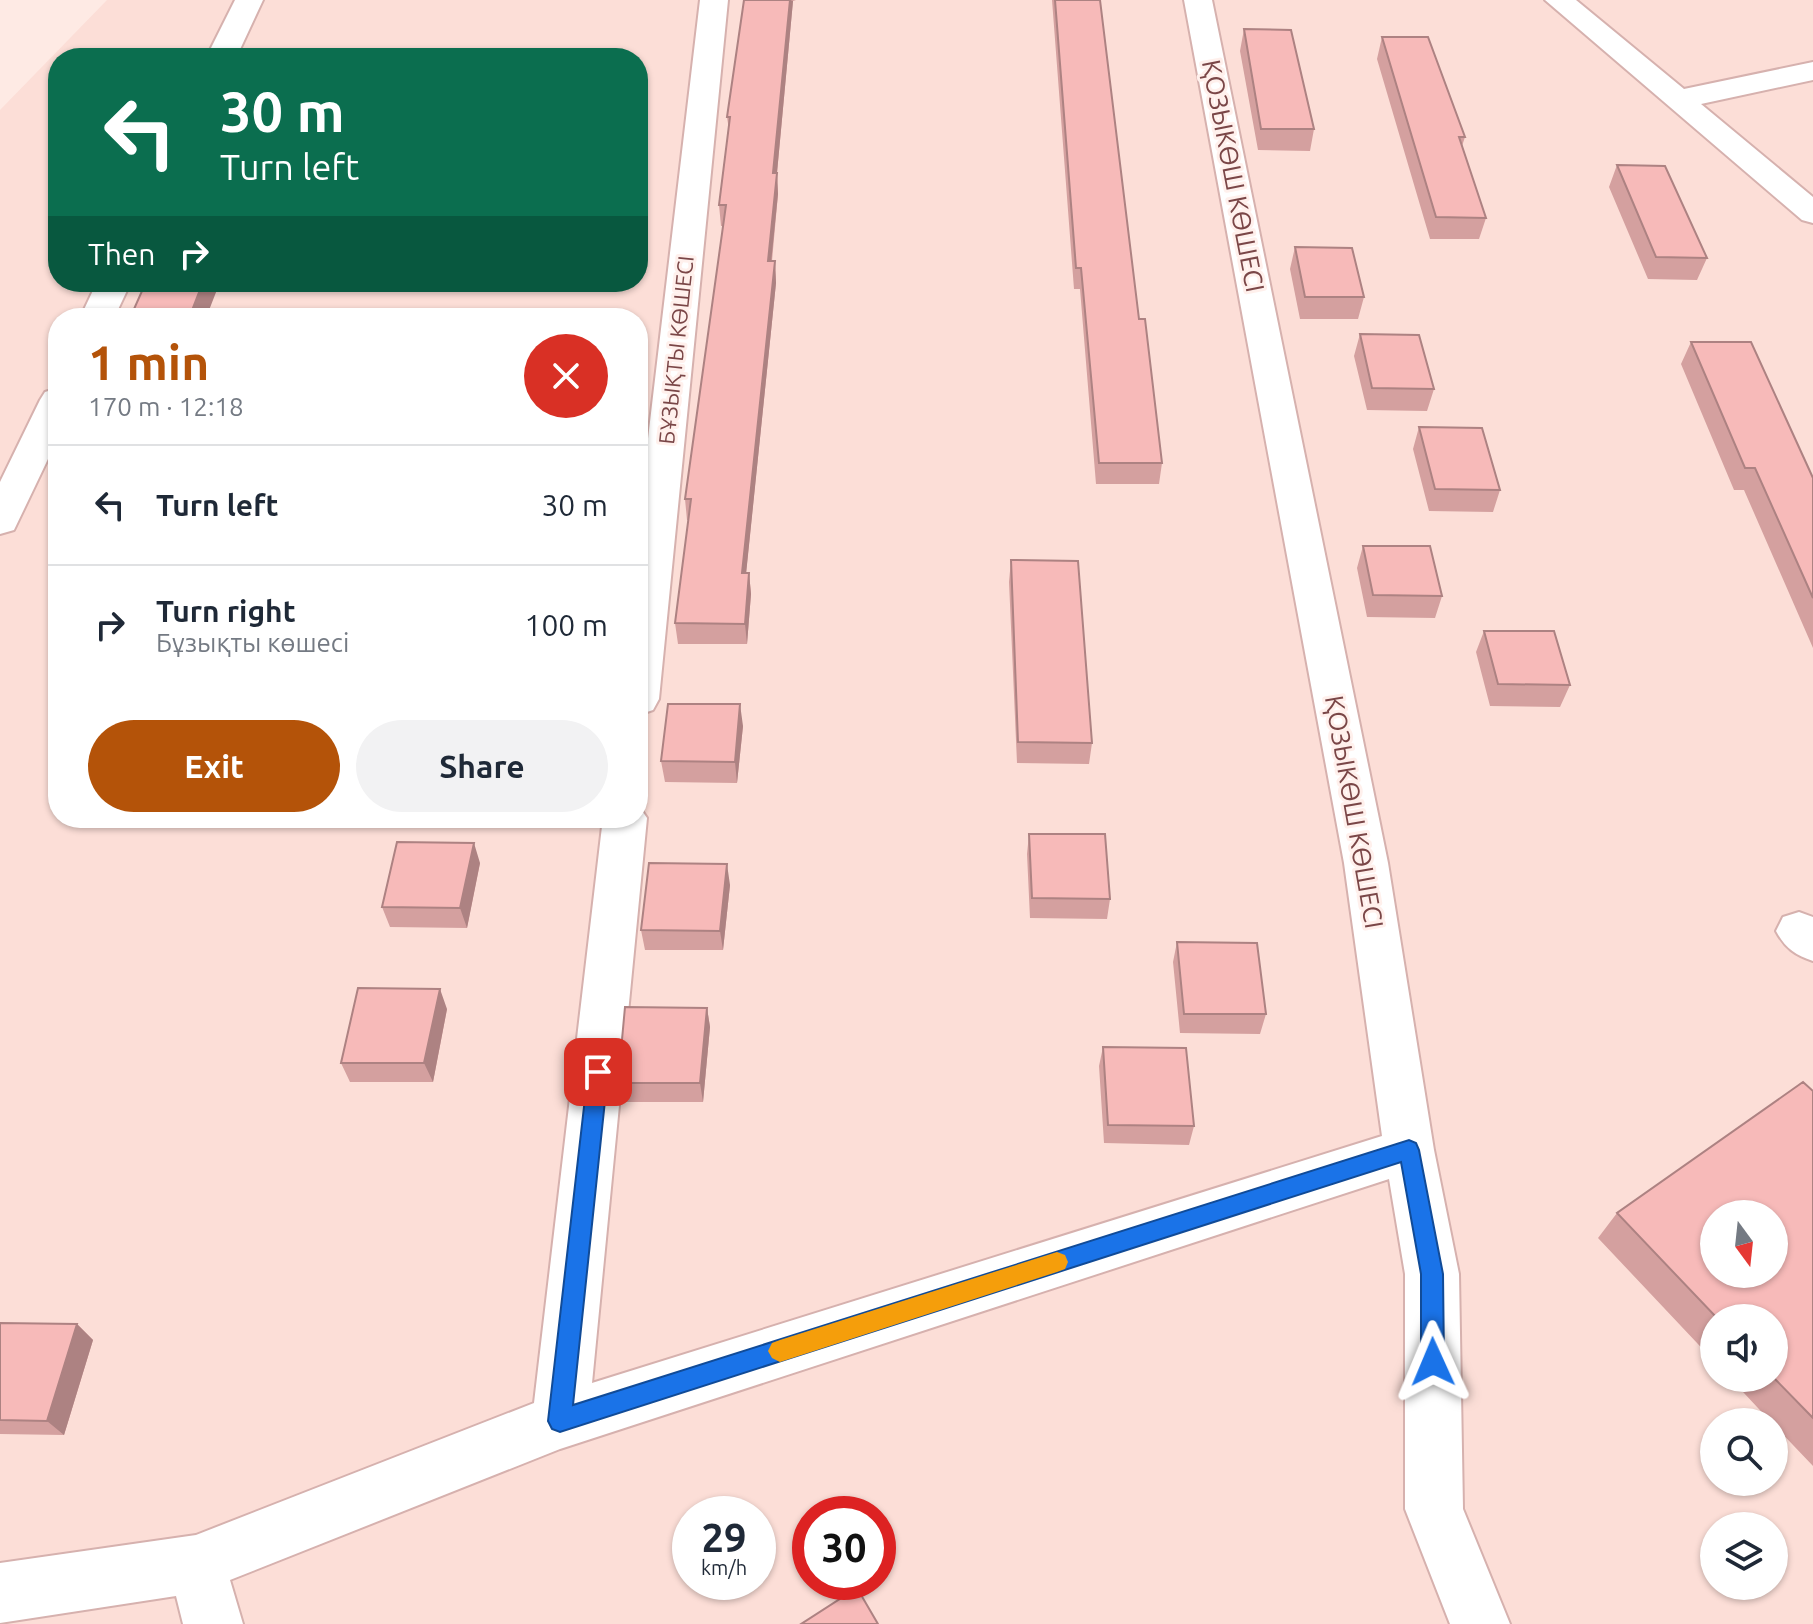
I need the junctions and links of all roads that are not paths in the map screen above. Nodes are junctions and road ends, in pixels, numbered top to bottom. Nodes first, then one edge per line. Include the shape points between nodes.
1 (249, 0) edge
2 (714, 0) edge
3 (1198, 0) edge
4 (1559, 0) edge
5 (226, 48) edge
6 (1813, 71) edge
7 (1676, 100) junction
8 (1813, 213) edge
9 (48, 421) edge
10 (0, 521) edge
11 (648, 607) edge
12 (624, 828) edge
13 (1409, 1150) junction
14 (560, 1421) junction
15 (196, 1564) junction
16 (0, 1593) edge
17 (213, 1624) edge
18 (1480, 1624) edge

1 - 5 street
2 - 11 street, БҰЗЫҚТЫ КӨШЕСІ
3 - 13 street, ҚОЗЫКӨШ КӨШЕСІ via 1366,863
4 - 7 street
6 - 7 street
7 - 8 street
9 - 10 street
12 - 14 street
13 - 14 street
13 - 18 street, ҚОЗЫКӨШ КӨШЕСІ via 1432,1274 1434,1509
14 - 15 street
15 - 16 street
15 - 17 street

